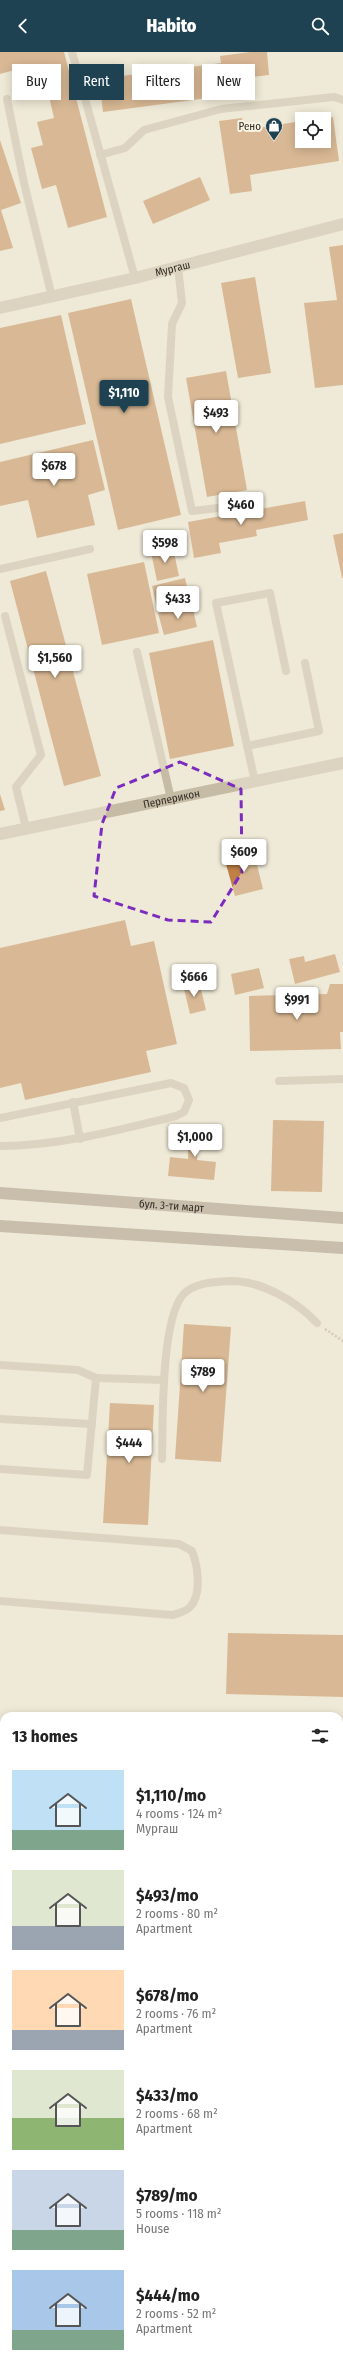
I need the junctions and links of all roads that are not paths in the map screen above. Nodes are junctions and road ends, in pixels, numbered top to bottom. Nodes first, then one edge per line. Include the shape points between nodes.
1 (72, 52) edge
2 (7, 99) dead end
3 (343, 100) edge
4 (100, 155) junction
5 (343, 224) edge
6 (178, 267) junction
7 (134, 278) junction
8 (52, 296) junction
9 (0, 308) edge
10 (218, 508) dead end
11 (90, 549) dead end
12 (0, 570) edge
13 (5, 616) dead end
14 (137, 652) dead end
15 (305, 663) dead end
16 (286, 671) dead end
17 (247, 746) junction
18 (343, 764) edge
19 (255, 782) junction
20 (171, 799) junction
21 (26, 828) junction
22 (0, 834) edge
23 (343, 1079) edge
24 (279, 1081) dead end
25 (73, 1102) junction
26 (0, 1118) edge
27 (80, 1139) junction
28 (0, 1146) edge
29 (0, 1193) edge
30 (343, 1218) edge
31 (0, 1226) edge
32 (343, 1248) edge
33 (317, 1323) road end
34 (0, 1365) edge
35 (96, 1378) junction
36 (164, 1380) junction
37 (0, 1419) edge
38 (92, 1424) junction
39 (162, 1459) dead end
40 (0, 1469) edge
41 (0, 1530) edge
42 (0, 1601) edge

1 - 4 lane
2 - 8 lane via 24,183
3 - 4 lane via 334,97 221,109 144,130 125,148
4 - 7 lane
5 - 6 street, Мургаш
6 - 7 street, Мургаш
6 - 10 lane via 182,303 172,324 168,397 192,511
7 - 8 street, Мургаш
8 - 9 street, Мургаш
11 - 12 lane
13 - 21 lane via 41,755 16,787
14 - 20 lane
15 - 17 lane via 319,731
16 - 17 lane via 270,593 216,603
17 - 19 lane
18 - 19 street, Перперикон
19 - 20 street, Перперикон
20 - 21 street, Перперикон
21 - 22 street, Перперикон
23 - 24 lane
25 - 26 lane
25 - 27 lane
25 - 27 lane via 171,1083 180,1085 189,1096 187,1108 180,1114
27 - 28 lane via 33,1146
29 - 30 street, бул. 3-ти март
31 - 32 street
33 - 36 lane via 304,1310 272,1291 242,1281 209,1282 187,1291 178,1302 171,1319
34 - 35 lane via 78,1370
35 - 36 lane
35 - 38 lane
36 - 39 lane
37 - 38 lane
38 - 40 lane via 87,1475
41 - 42 lane via 179,1544 192,1551 197,1564 196,1598 190,1607 173,1615

